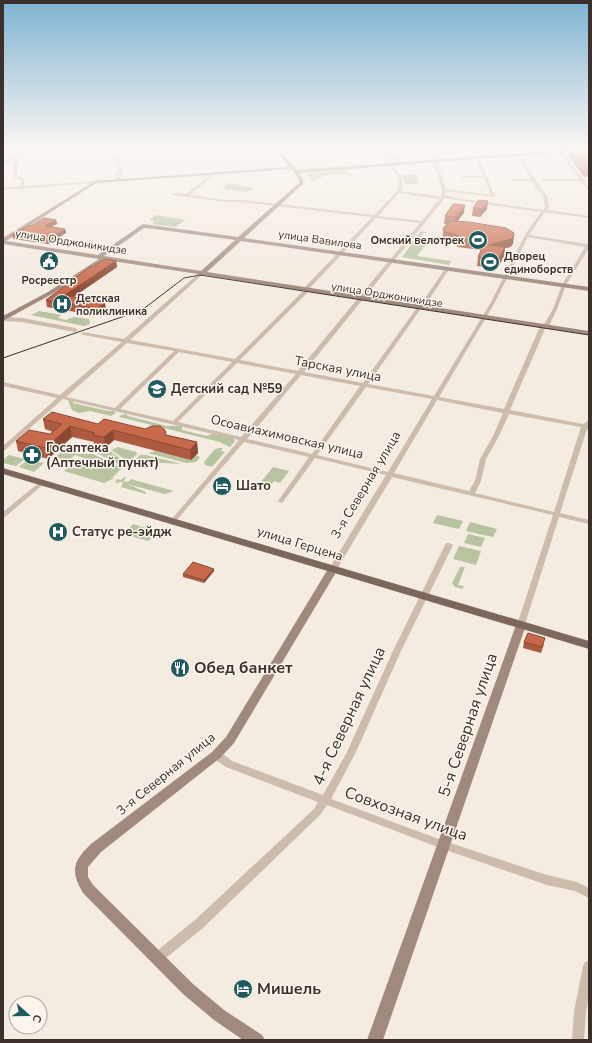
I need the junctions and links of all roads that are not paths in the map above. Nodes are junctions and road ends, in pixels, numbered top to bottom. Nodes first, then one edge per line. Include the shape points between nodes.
1 (72, 197) edge
2 (191, 197) edge
3 (287, 197) edge
4 (394, 197) edge
5 (443, 197) joint
6 (545, 197) edge
7 (278, 205) junction
8 (543, 211) junction
9 (376, 216) junction
10 (589, 217) edge
11 (423, 222) junction
12 (527, 236) junction
13 (241, 239) junction
14 (3, 241) edge
15 (589, 245) edge
16 (341, 253) junction
17 (102, 258) junction
18 (392, 260) junction
19 (448, 268) junction
20 (202, 273) junction
21 (505, 277) junction
22 (564, 285) junction
23 (589, 289) edge
24 (306, 290) junction
25 (361, 298) junction
26 (420, 308) junction
27 (482, 318) junction
28 (3, 319) edge
29 (544, 328) junction
30 (75, 330) dead end
31 (84, 333) dead end
32 (589, 333) edge
33 (589, 337) edge
34 (126, 341) junction
35 (177, 351) junction
36 (236, 362) junction
37 (299, 373) junction
38 (3, 384) edge
39 (366, 386) junction
40 (63, 397) junction
41 (434, 399) junction
42 (117, 410) junction
43 (506, 412) junction
44 (174, 423) junction
45 (588, 425) edge
46 (243, 439) junction
47 (3, 449) edge
48 (315, 456) junction
49 (3, 470) edge
50 (389, 474) junction
51 (43, 482) junction
52 (471, 494) junction
53 (281, 501) dead end
54 (555, 514) junction
55 (3, 516) edge
56 (173, 521) junction
57 (589, 522) edge
58 (449, 545) dead end
59 (333, 569) junction
60 (423, 596) junction
61 (521, 625) junction
62 (589, 645) edge
63 (216, 755) junction
64 (326, 800) junction
65 (444, 845) junction
66 (589, 886) edge
67 (577, 887) junction
68 (589, 893) edge
69 (157, 958) junction
70 (589, 966) edge
71 (257, 1040) edge
72 (375, 1040) edge
73 (578, 1040) edge

1 - 14 main road
2 - 7 street
3 - 7 main road
4 - 9 street
5 - 8 street
5 - 11 street
6 - 8 street via 546,207
7 - 9 street
7 - 13 main road
8 - 10 street
8 - 12 street, 3-я Северная улица
9 - 11 street
9 - 16 street
11 - 18 street
12 - 15 street
12 - 21 street, 3-я Северная улица
13 - 16 main road, улица Вавилова
13 - 17 main road, улица Вавилова via 144,226
13 - 20 main road
14 - 17 main road, улица Орджоникидзе
15 - 22 street
16 - 18 main road, улица Вавилова
16 - 24 street
17 - 20 main road, улица Орджоникидзе
17 - 28 main road via 50,293
18 - 19 main road, улица Вавилова
18 - 25 street
19 - 21 main road, улица Вавилова
19 - 26 street
20 - 24 main road, улица Орджоникидзе
20 - 34 street
21 - 22 main road, улица Вавилова
21 - 27 street, 3-я Северная улица
22 - 23 main road, улица Вавилова
22 - 29 street
24 - 25 main road, улица Орджоникидзе
24 - 36 street
25 - 26 main road, улица Орджоникидзе
25 - 37 street
26 - 27 main road, улица Орджоникидзе
26 - 39 street
27 - 29 main road, улица Орджоникидзе
27 - 41 street, 3-я Северная улица
28 - 30 street
29 - 32 main road, улица Орджоникидзе
29 - 33 main road, улица Орджоникидзе
29 - 43 street
31 - 34 street, Тарская улица
34 - 35 street, Тарская улица
34 - 40 street
35 - 36 street, Тарская улица
35 - 42 street
36 - 37 street, Тарская улица
36 - 44 street
37 - 39 street, Тарская улица
37 - 46 street
38 - 40 street, Осоавиахимовская улица
39 - 41 street, Тарская улица
39 - 48 street
40 - 42 street, Осоавиахимовская улица
40 - 47 street
41 - 43 street, Тарская улица
41 - 50 street, 3-я Северная улица
42 - 44 street, Осоавиахимовская улица
43 - 45 street, Тарская улица
43 - 52 street via 483,460 478,481
44 - 46 street, Осоавиахимовская улица
45 - 54 street, 5-я Северная улица
46 - 48 street, Осоавиахимовская улица
46 - 56 street
48 - 50 street, Осоавиахимовская улица
48 - 53 street
49 - 51 main road, улица Герцена
50 - 52 street, Осоавиахимовская улица
50 - 59 street, 3-я Северная улица
51 - 55 street
51 - 56 main road, улица Герцена
52 - 54 street, Осоавиахимовская улица
54 - 57 street, Осоавиахимовская улица
54 - 61 street, 5-я Северная улица
56 - 59 main road, улица Герцена
58 - 60 street, 4-я Северная улица
59 - 60 main road, улица Герцена
59 - 63 main road, 3-я Северная улица via 237,729
60 - 61 main road, улица Герцена
60 - 64 street, 4-я Северная улица via 344,770
61 - 62 main road, улица Герцена
61 - 65 main road, 5-я Северная улица
63 - 64 street, Совхозная улица via 230,764
63 - 69 main road, 3-я Северная улица via 96,848 81,867 80,875 88,889
64 - 65 street, Совхозная улица
64 - 69 street, 4-я Северная улица via 317,812 199,924
65 - 67 street, Совхозная улица via 547,880
65 - 72 main road, 5-я Северная улица
66 - 67 street
67 - 68 street, Совхозная улица
69 - 71 main road via 206,1005
70 - 73 street via 580,1012

